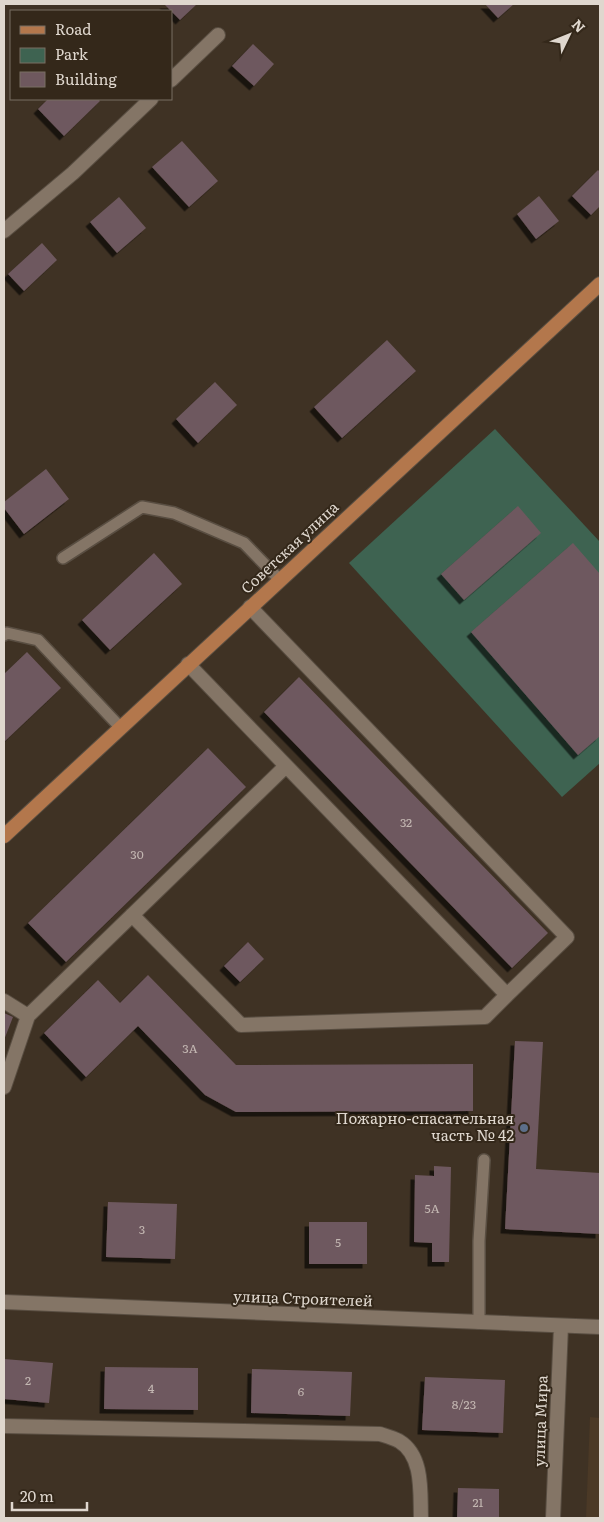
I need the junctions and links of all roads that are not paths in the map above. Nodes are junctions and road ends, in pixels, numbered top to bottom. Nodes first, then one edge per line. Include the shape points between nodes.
1 (218, 35) dead end
2 (172, 79) edge
3 (150, 100) edge
4 (4, 231) edge
5 (600, 284) edge
6 (63, 558) dead end
7 (280, 580) junction
8 (250, 606) junction
9 (4, 635) edge
10 (188, 664) junction
11 (120, 727) junction
12 (286, 767) junction
13 (4, 836) edge
14 (132, 915) junction
15 (507, 995) junction
16 (4, 1001) edge
17 (28, 1016) junction
18 (4, 1086) edge
19 (484, 1160) dead end
20 (4, 1302) edge
21 (479, 1323) junction
22 (561, 1326) junction
23 (600, 1327) edge
24 (4, 1426) edge
25 (421, 1518) edge
26 (553, 1518) edge

1 - 2 street
3 - 4 street via 73,173
5 - 7 main road, Советская улица
6 - 7 lane via 142,506 174,514 244,543
7 - 8 main road, Советская улица
8 - 10 main road, Советская улица
8 - 15 street via 567,936
9 - 11 lane via 38,640
10 - 11 main road, Советская улица
10 - 12 street
11 - 13 main road, Советская улица
12 - 14 street
12 - 15 street
14 - 15 street via 241,1025 486,1017
14 - 17 street
16 - 17 street
17 - 18 street
19 - 21 lane via 479,1241
20 - 21 street, улица Строителей
21 - 22 street, улица Строителей
22 - 23 street, улица Строителей
22 - 26 street, улица Мира
24 - 25 street via 380,1434 399,1441 412,1454 418,1470

